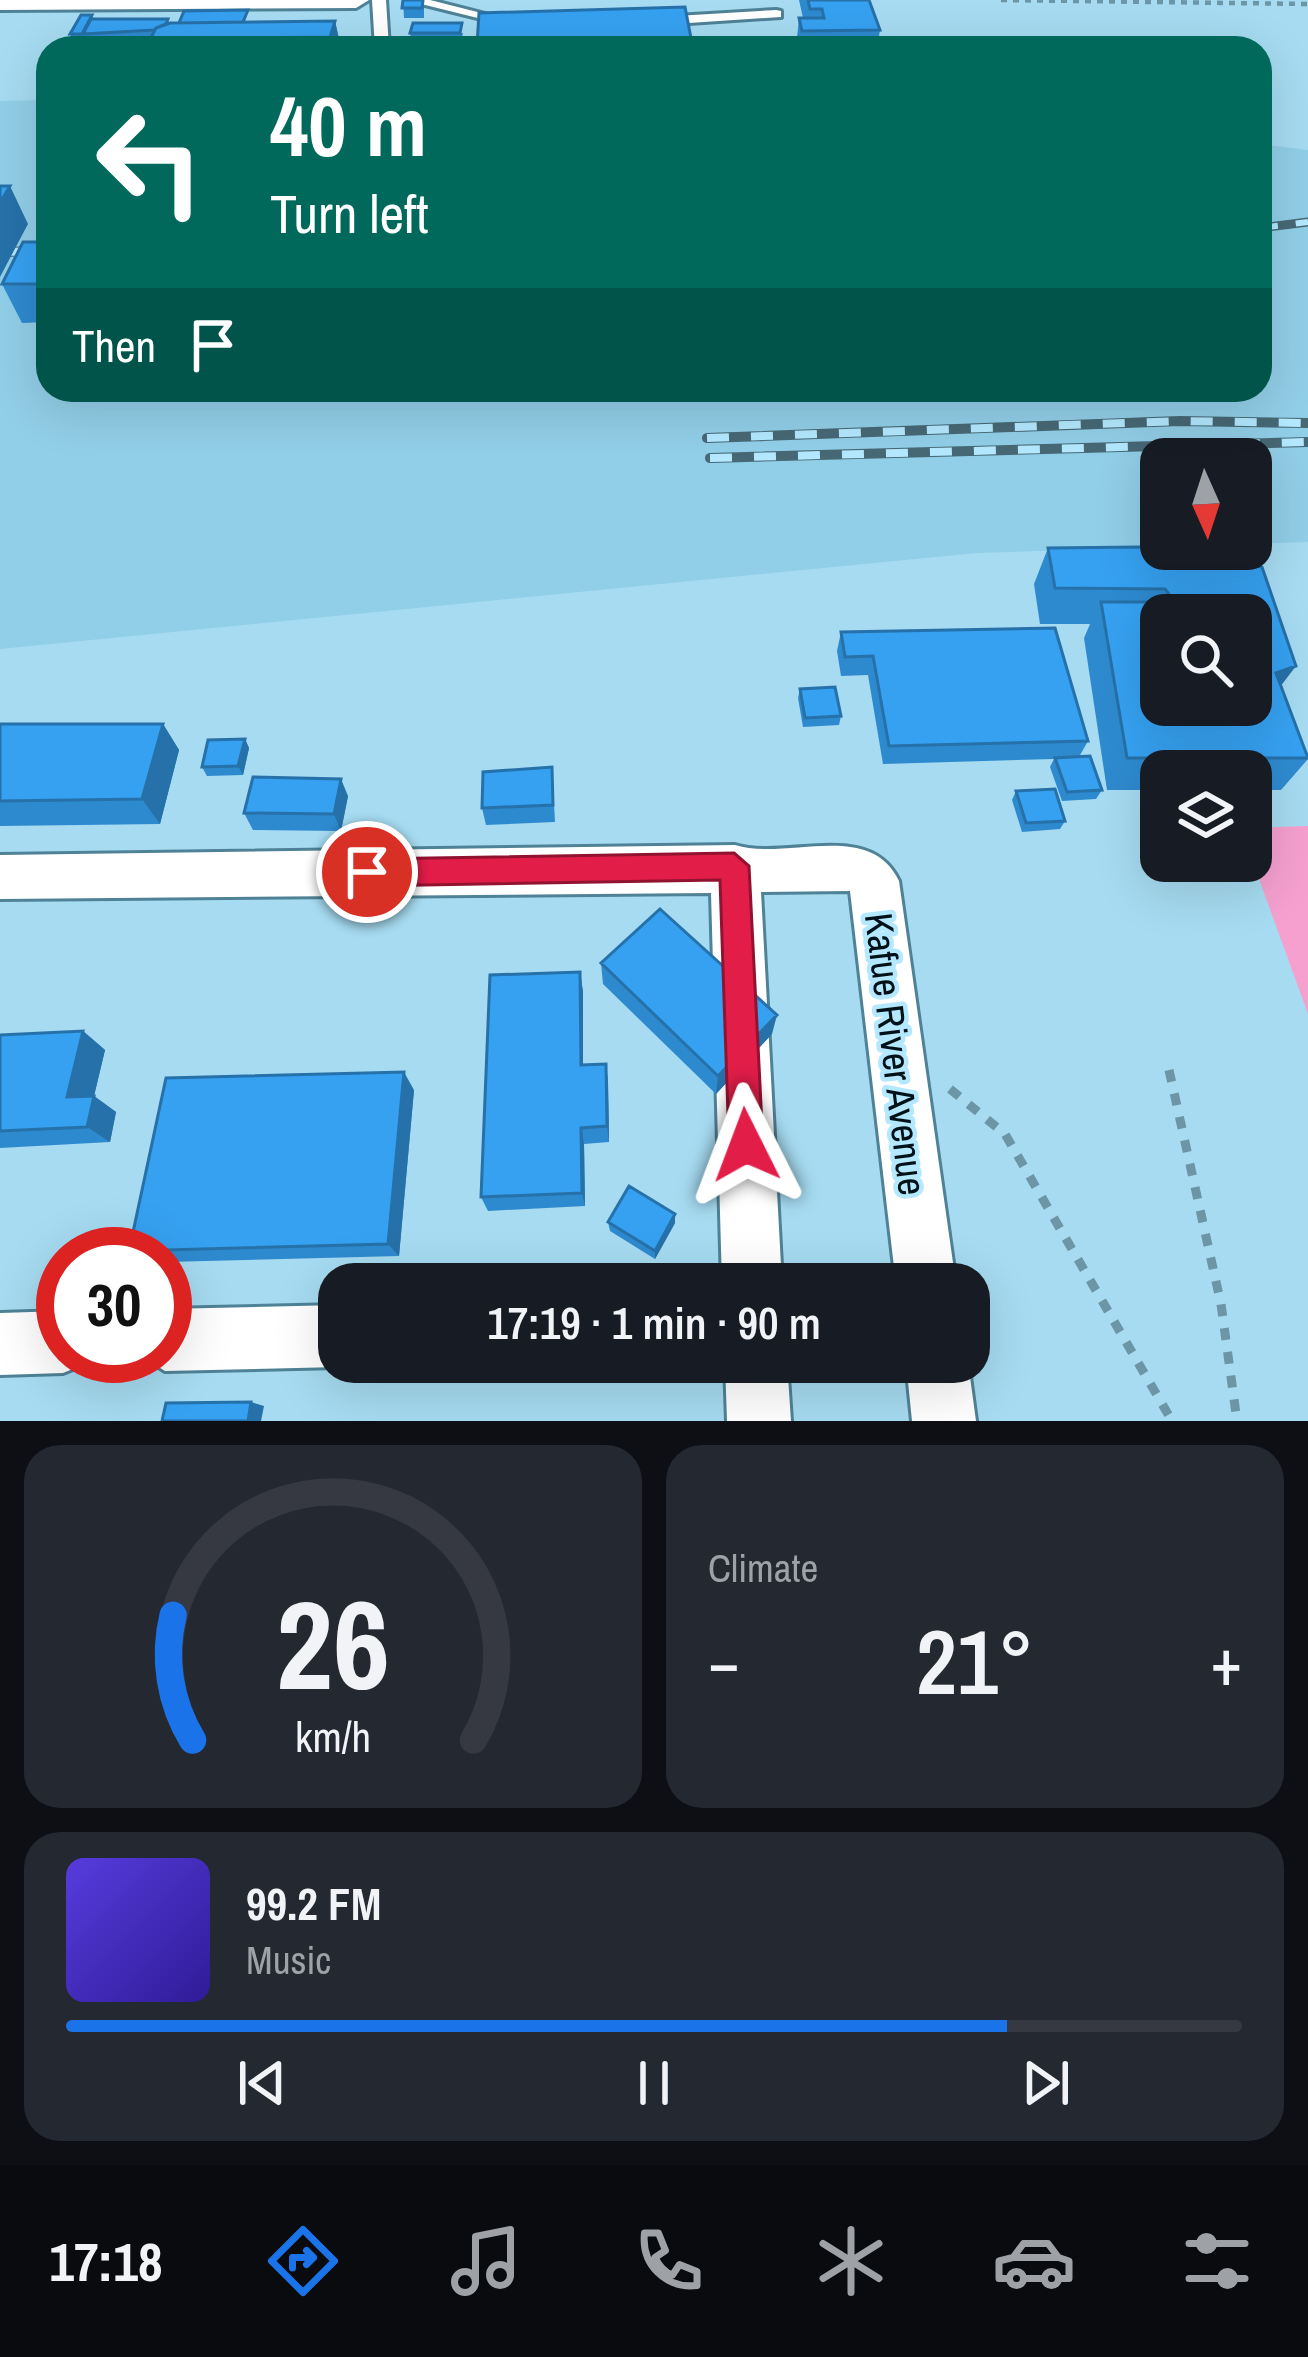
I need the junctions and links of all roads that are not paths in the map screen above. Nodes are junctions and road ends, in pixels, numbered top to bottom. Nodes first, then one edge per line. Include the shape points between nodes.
1 (161, 0) edge
2 (356, 0) edge
3 (379, 0) edge
4 (412, 0) edge
5 (0, 2) edge
6 (776, 14) dead end
7 (522, 22) edge
8 (631, 22) edge
9 (381, 36) edge
10 (734, 866) junction
11 (0, 878) edge
12 (751, 1263) edge
13 (923, 1263) edge
14 (318, 1336) edge
15 (192, 1339) edge
16 (36, 1342) edge
17 (0, 1343) edge
18 (757, 1383) edge
19 (939, 1383) edge
20 (759, 1421) edge
21 (944, 1421) edge

1 - 2 street
1 - 5 street
3 - 9 lane
4 - 7 lane
6 - 8 lane
10 - 11 street
10 - 12 street
10 - 13 street, Kafue River Avenue via 868,872 874,881
14 - 15 street
16 - 17 street
18 - 20 street
19 - 21 street

